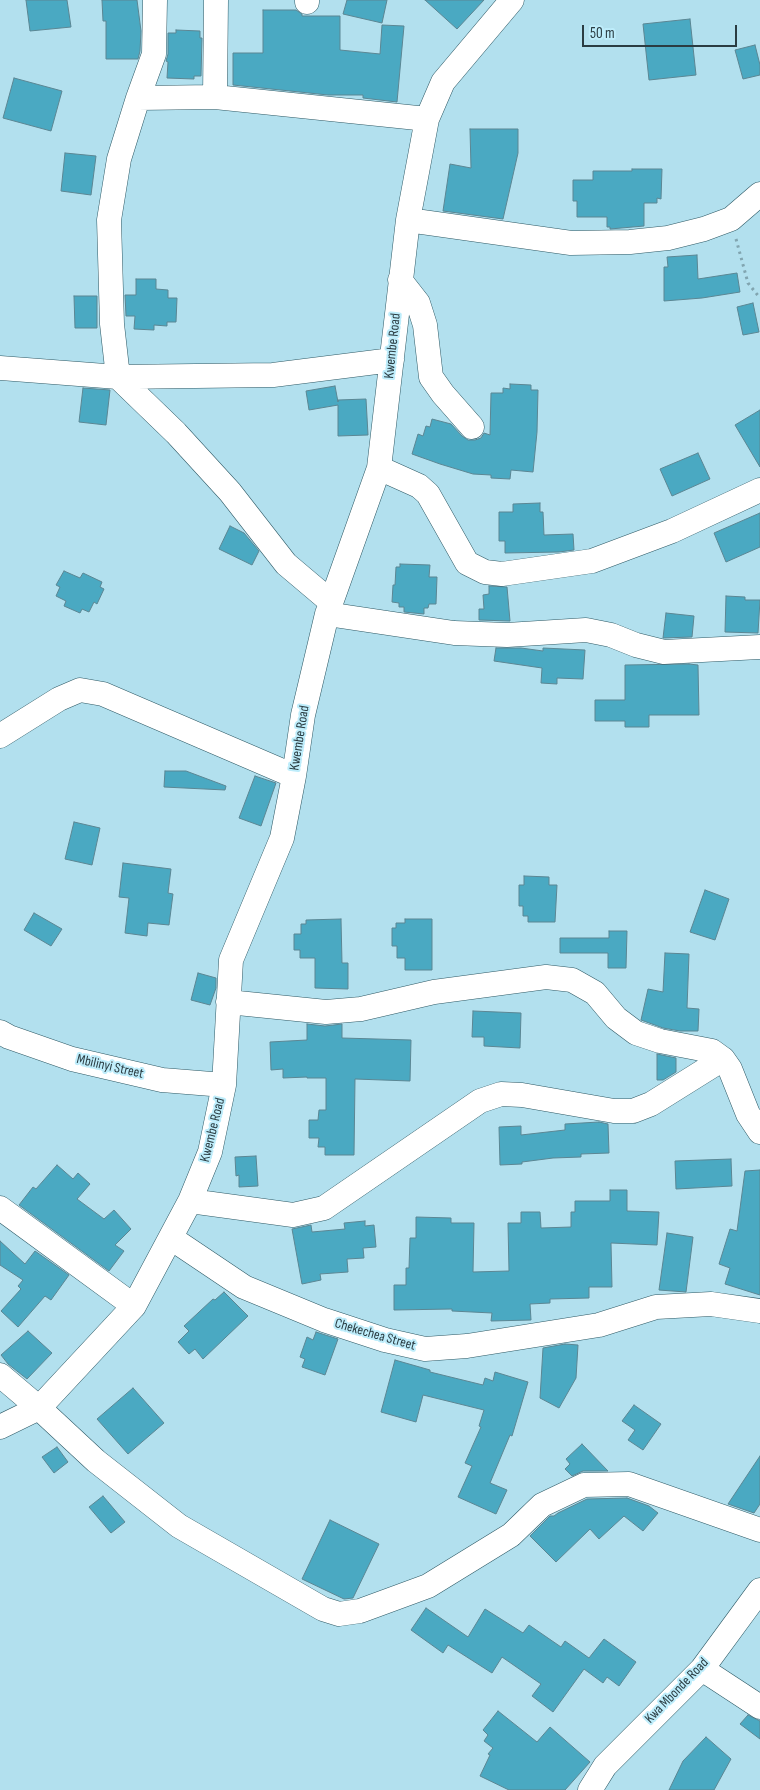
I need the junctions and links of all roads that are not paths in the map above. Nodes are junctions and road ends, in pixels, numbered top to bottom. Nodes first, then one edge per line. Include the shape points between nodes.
1 (155, 0) edge
2 (216, 0) edge
3 (512, 0) edge
4 (215, 97) junction
5 (138, 98) junction
6 (426, 119) junction
7 (760, 194) edge
8 (408, 220) junction
9 (400, 280) junction
10 (392, 360) junction
11 (0, 368) edge
12 (118, 377) junction
13 (472, 427) dead end
14 (379, 468) junction
15 (760, 490) edge
16 (329, 608) junction
17 (760, 647) edge
18 (0, 736) edge
19 (294, 776) junction
20 (228, 1002) junction
21 (0, 1032) edge
22 (723, 1059) junction
23 (224, 1085) junction
24 (760, 1132) edge
25 (190, 1201) junction
26 (0, 1208) edge
27 (171, 1238) junction
28 (134, 1306) junction
29 (760, 1311) edge
30 (0, 1375) edge
31 (39, 1408) junction
32 (0, 1427) edge
33 (760, 1530) edge
34 (760, 1590) edge
35 (702, 1669) junction
36 (760, 1707) edge
37 (590, 1790) edge

1 - 5 street via 154,54
2 - 4 street
3 - 6 street, Kwembe Road via 443,82
4 - 5 street
4 - 6 street
5 - 12 street via 119,159 109,220 112,324
6 - 8 street, Kwembe Road
7 - 8 street via 731,219 704,229 668,238 630,242 571,243
8 - 9 street, Kwembe Road
9 - 10 street, Kwembe Road
9 - 13 street via 418,303 425,325 431,377
10 - 12 street via 273,375
10 - 14 street, Kwembe Road
11 - 12 street
12 - 16 street via 230,492 286,564
14 - 15 street via 415,483 428,494 467,563 485,572 502,574 592,561 672,531
14 - 16 street, Kwembe Road
16 - 17 street via 454,632 507,635 586,630 664,652
16 - 19 street, Kwembe Road via 303,715
18 - 19 street via 80,690 103,694
19 - 20 street, Kwembe Road via 282,838 231,960
20 - 22 street via 326,1012 362,1009 443,990 546,977 572,980 595,993 616,1018 636,1033 712,1052
20 - 23 street, Kwembe Road
21 - 23 street, Mbilinyi Street via 72,1059 162,1080
22 - 24 street via 748,1114
22 - 25 street via 651,1104 633,1111 614,1111 522,1095 501,1094 480,1101 324,1208 293,1215
23 - 25 street, Kwembe Road via 210,1152
25 - 27 street, Kwembe Road
26 - 28 street
27 - 28 street, Kwembe Road
27 - 29 street, Chekechea Street via 244,1287 332,1323 426,1349 467,1346 599,1325 656,1307 711,1304
28 - 31 street, Kwembe Road
30 - 31 street
31 - 32 street, Kwembe Road
31 - 33 street via 96,1462 179,1526 338,1614 360,1611 428,1586 511,1535 542,1505 584,1485 629,1484
34 - 35 street, Kwa Mbonde Road
35 - 36 street
35 - 37 street, Kwa Mbonde Road via 605,1766

